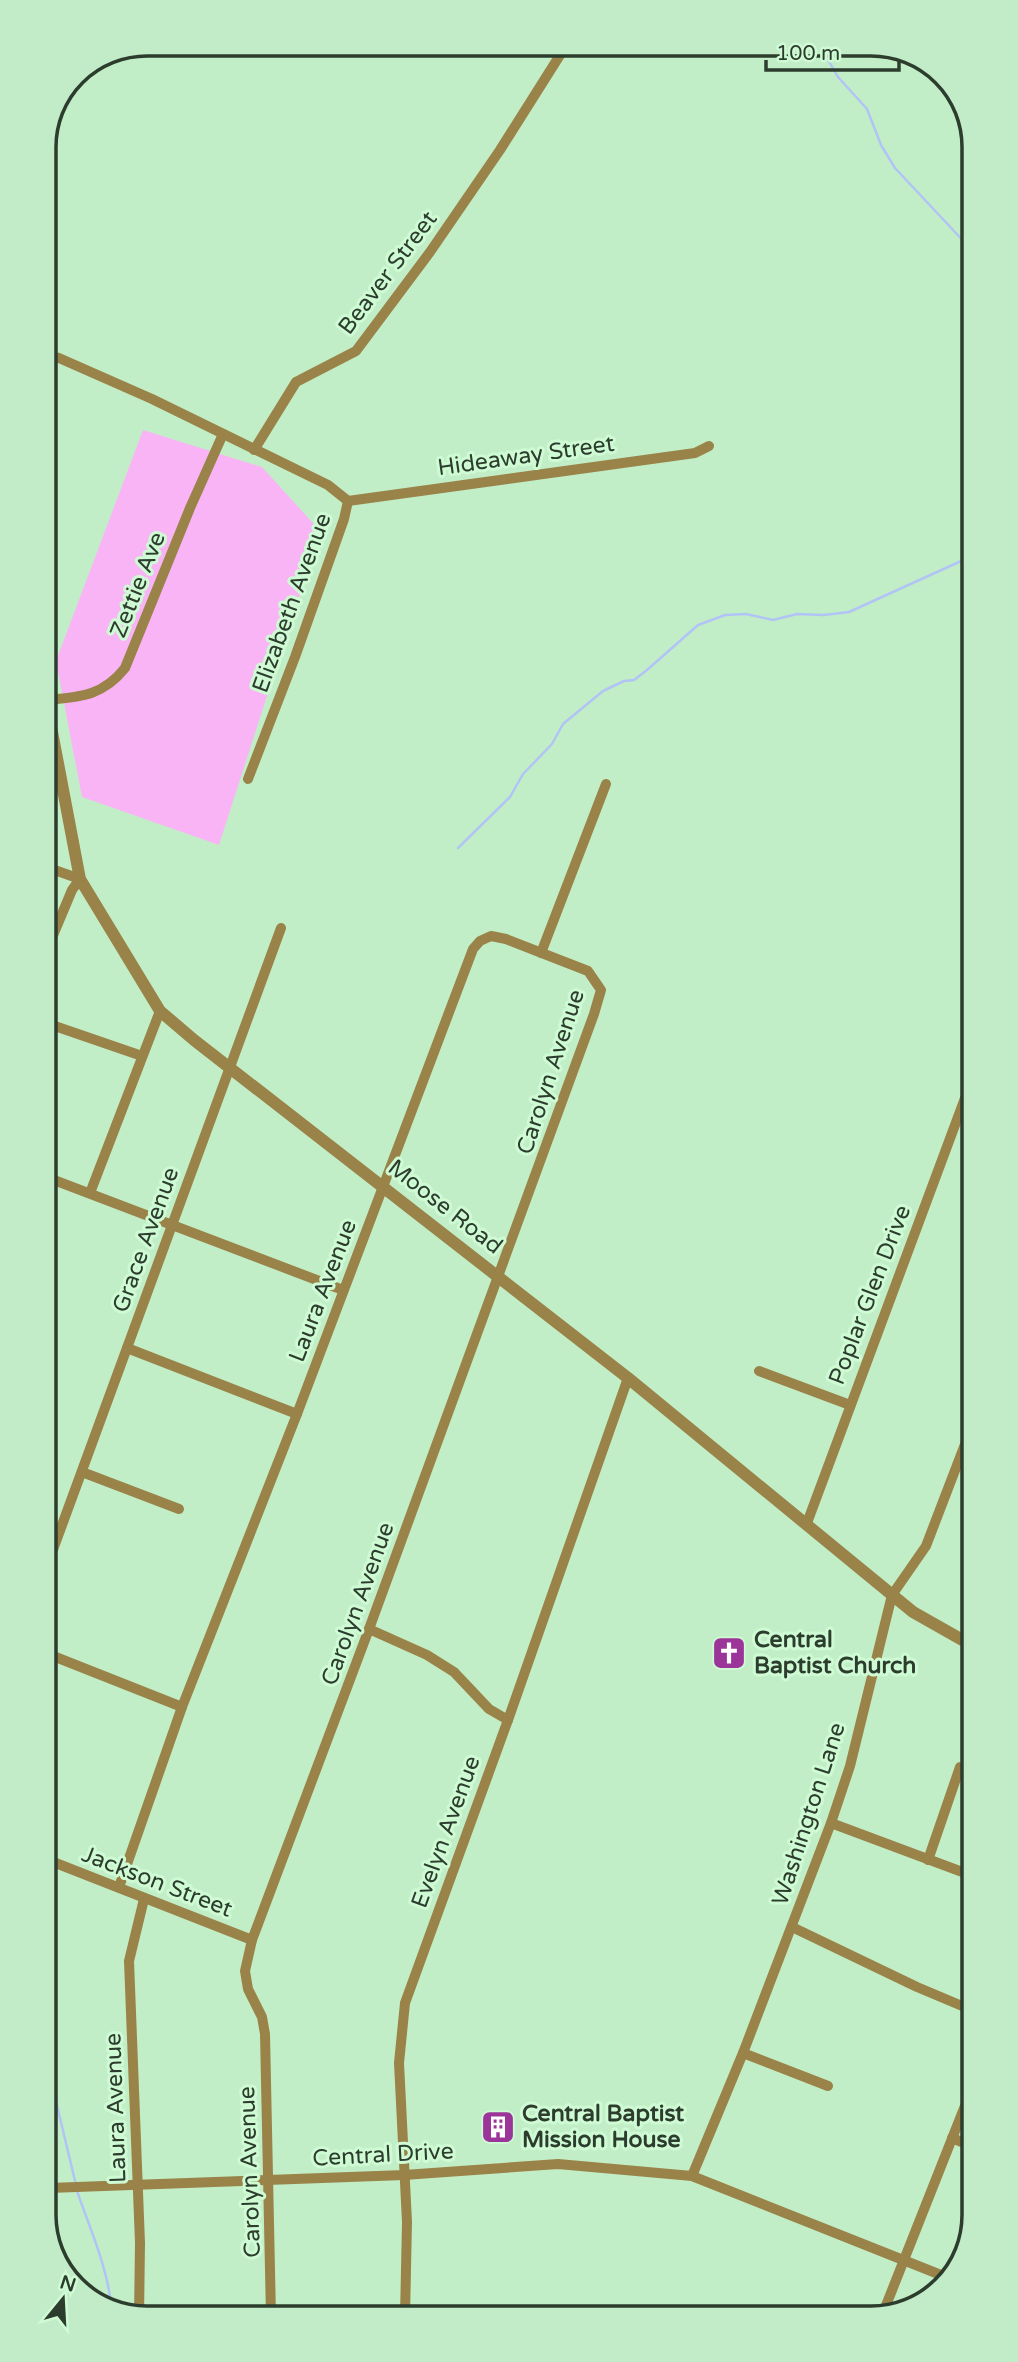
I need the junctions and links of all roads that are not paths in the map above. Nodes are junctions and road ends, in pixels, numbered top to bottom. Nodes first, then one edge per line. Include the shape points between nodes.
1 (559, 56) edge
2 (56, 357) edge
3 (222, 434) junction
4 (709, 446) dead end
5 (254, 450) junction
6 (348, 501) junction
7 (56, 698) edge
8 (56, 751) edge
9 (247, 779) dead end
10 (606, 784) dead end
11 (56, 871) edge
12 (80, 879) junction
13 (56, 928) edge
14 (281, 928) dead end
15 (541, 953) junction
16 (160, 1011) junction
17 (56, 1026) edge
18 (142, 1056) junction
19 (230, 1068) junction
20 (962, 1106) edge
21 (56, 1180) edge
22 (384, 1186) junction
23 (90, 1193) junction
24 (173, 1225) junction
25 (499, 1276) junction
26 (343, 1290) junction
27 (127, 1348) junction
28 (759, 1371) dead end
29 (628, 1378) junction
30 (850, 1405) junction
31 (297, 1414) junction
32 (962, 1452) edge
33 (82, 1472) junction
34 (179, 1509) dead end
35 (807, 1523) junction
36 (56, 1542) edge
37 (892, 1595) junction
38 (369, 1629) junction
39 (962, 1640) edge
40 (56, 1657) edge
41 (183, 1707) junction
42 (508, 1720) junction
43 (960, 1767) dead end
44 (831, 1823) junction
45 (928, 1860) junction
46 (56, 1863) edge
47 (962, 1872) edge
48 (119, 1887) junction
49 (144, 1899) junction
50 (792, 1927) junction
51 (252, 1940) junction
52 (962, 2006) edge
53 (743, 2053) junction
54 (828, 2087) dead end
55 (962, 2113) edge
56 (952, 2138) junction
57 (962, 2142) edge
58 (404, 2175) junction
59 (692, 2176) junction
60 (269, 2180) junction
61 (138, 2185) junction
62 (56, 2188) edge
63 (905, 2261) junction
64 (939, 2274) edge
65 (887, 2304) edge
66 (139, 2306) edge
67 (271, 2306) edge
68 (405, 2306) edge

1 - 5 street, Beaver Street via 446,229 356,351 296,382
2 - 3 street
3 - 5 street
3 - 7 street, Zettie Ave via 125,668 101,691
4 - 6 street, Hideaway Street via 695,453
5 - 6 street, Elizabeth Avenue via 328,485
6 - 9 street, Elizabeth Avenue
8 - 12 street, Moose Road
10 - 15 street
11 - 12 street
12 - 13 street
12 - 16 street, Moose Road
14 - 19 street, Grace Avenue
15 - 22 street, Laura Avenue via 491,936 473,949
15 - 25 street, Carolyn Avenue via 588,971 601,990
16 - 18 street
16 - 19 street, Moose Road
17 - 18 street
18 - 23 street
19 - 22 street, Moose Road
19 - 24 street, Grace Avenue
20 - 30 street, Poplar Glen Drive
21 - 23 street
22 - 25 street, Moose Road
22 - 26 street, Laura Avenue
23 - 24 street
24 - 26 street
24 - 27 street, Grace Avenue
25 - 29 street, Moose Road
25 - 38 street, Carolyn Avenue
26 - 31 street, Laura Avenue
27 - 31 street
27 - 33 street, Grace Avenue
28 - 30 street
29 - 35 street, Moose Road
29 - 42 street, Evelyn Avenue
30 - 35 street, Poplar Glen Drive
31 - 41 street, Laura Avenue
32 - 37 street, Washington Lane via 926,1546
33 - 34 street
33 - 36 street, Grace Avenue
35 - 37 street, Moose Road
37 - 39 street, Moose Road
37 - 44 street, Washington Lane via 850,1766
38 - 42 street via 454,1672 489,1709
38 - 51 street, Carolyn Avenue
40 - 41 street
41 - 48 street, Laura Avenue
42 - 58 street, Evelyn Avenue via 405,2003 399,2063
43 - 45 street
44 - 45 street
44 - 50 street, Washington Lane
45 - 47 street
46 - 48 street, Jackson Street
48 - 49 street, Jackson Street
49 - 51 street, Jackson Street
49 - 61 street, Laura Avenue via 129,1961
50 - 52 street
50 - 53 street, Washington Lane
51 - 60 street, Carolyn Avenue via 244,1971 265,2034
53 - 54 street
53 - 59 street, Washington Lane
55 - 56 street
56 - 57 street
56 - 63 street
58 - 59 street, Central Drive via 558,2164
58 - 60 street, Central Drive
58 - 68 street, Evelyn Avenue
59 - 63 street, Central Drive
60 - 61 street, Central Drive
60 - 67 street, Carolyn Avenue
61 - 62 street, Central Drive
61 - 66 street, Laura Avenue
63 - 64 street, Central Drive
63 - 65 street

